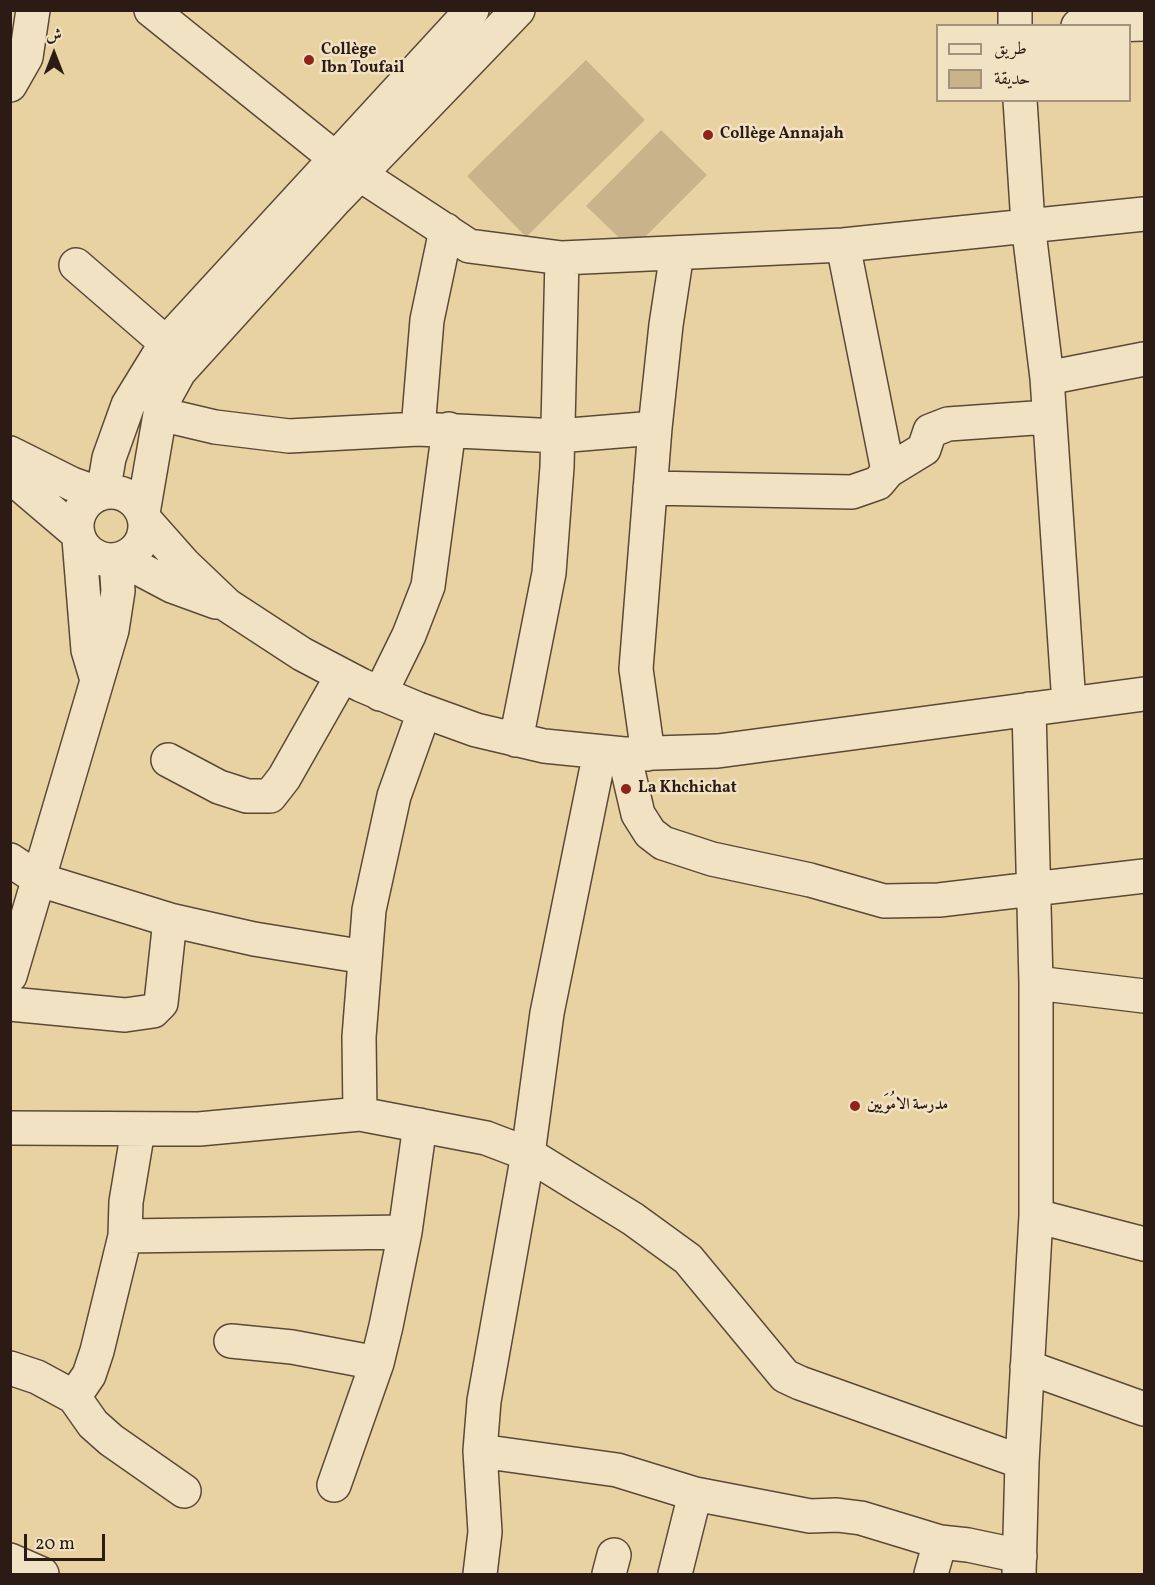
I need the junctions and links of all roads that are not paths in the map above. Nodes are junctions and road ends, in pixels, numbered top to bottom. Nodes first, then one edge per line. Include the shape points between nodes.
1 (33, 10) edge
2 (151, 10) edge
3 (472, 10) edge
4 (518, 10) edge
5 (11, 83) edge
6 (1020, 102) edge
7 (348, 166) junction
8 (1144, 214) edge
9 (1028, 224) junction
10 (446, 230) junction
11 (843, 245) junction
12 (677, 253) junction
13 (562, 258) junction
14 (76, 265) dead end
15 (166, 343) junction
16 (1144, 359) edge
17 (1047, 378) junction
18 (160, 414) junction
19 (1048, 417) junction
20 (433, 429) junction
21 (655, 429) junction
22 (558, 436) junction
23 (10, 453) edge
24 (888, 471) junction
25 (10, 476) edge
26 (650, 488) junction
27 (102, 494) junction
28 (144, 516) junction
29 (78, 536) junction
30 (119, 560) junction
31 (226, 605) junction
32 (342, 676) junction
33 (97, 680) junction
34 (380, 694) junction
35 (1144, 694) edge
36 (1068, 704) junction
37 (1029, 709) junction
38 (424, 712) junction
39 (516, 740) junction
40 (624, 753) junction
41 (168, 760) dead end
42 (21, 868) edge
43 (1144, 876) edge
44 (1032, 888) junction
45 (170, 920) junction
46 (365, 957) junction
47 (10, 976) edge
48 (1036, 983) junction
49 (1144, 996) edge
50 (10, 1004) edge
51 (360, 1114) junction
52 (420, 1125) junction
53 (10, 1128) edge
54 (138, 1130) junction
55 (528, 1154) junction
56 (1036, 1216) junction
57 (405, 1232) junction
58 (125, 1236) junction
59 (1144, 1244) edge
60 (231, 1341) dead end
61 (377, 1363) junction
62 (1027, 1367) junction
63 (10, 1368) edge
64 (74, 1397) junction
65 (1144, 1409) edge
66 (480, 1451) junction
67 (1022, 1462) junction
68 (334, 1485) dead end
69 (184, 1491) dead end
70 (695, 1494) junction
71 (940, 1542) junction
72 (10, 1560) edge
73 (1020, 1565) edge
74 (42, 1575) edge
75 (480, 1575) edge
76 (675, 1575) edge
77 (931, 1575) edge

1 - 5 street via 26,57
2 - 7 street
3 - 7 street
4 - 7 street
6 - 9 street
7 - 10 street
7 - 15 street
7 - 18 street via 179,372
8 - 9 street
9 - 11 street
9 - 17 street
10 - 13 street via 470,246
10 - 20 street via 427,320
11 - 12 street
11 - 24 street
12 - 13 street
12 - 21 street
13 - 22 street
14 - 15 street
15 - 27 street via 124,414
16 - 17 street
17 - 19 street
18 - 20 street via 215,427 289,436
18 - 28 street
19 - 24 street via 948,424 930,431 924,449
19 - 36 street
20 - 22 street
20 - 34 street via 428,586
21 - 22 street
21 - 26 street
22 - 39 street via 549,573
23 - 27 street
24 - 26 street via 878,483 852,492
25 - 29 street
26 - 40 street via 636,669
27 - 28 street via 115,492 126,496
27 - 29 street via 91,499 79,514
28 - 30 street via 143,539 138,548
28 - 31 street via 184,564
29 - 30 street via 94,556
29 - 33 street via 88,650
30 - 31 street via 172,586
30 - 33 street via 115,617
31 - 32 street
32 - 34 street
32 - 41 street via 270,796 247,796 219,787
33 - 42 street via 89,716
34 - 38 street
35 - 36 street
36 - 37 street
37 - 40 street via 718,751
37 - 44 street
38 - 39 street
38 - 46 street via 394,796 374,876
39 - 40 street
40 - 44 street via 638,814 650,833 687,852 884,901 939,900
40 - 55 street via 547,1013
42 - 45 street
42 - 47 street
43 - 44 street
44 - 48 street
45 - 46 street via 289,946
45 - 50 street via 160,1003 153,1011 125,1015
46 - 51 street via 359,1037
48 - 49 street
48 - 56 street
51 - 52 street
51 - 54 street via 199,1129
52 - 55 street via 486,1138
52 - 57 street
53 - 54 street
54 - 58 street via 126,1202
55 - 66 street via 484,1401
55 - 67 street via 633,1219 688,1259 785,1376
56 - 59 street
56 - 62 street
57 - 58 street
57 - 61 street
58 - 64 street via 97,1352 89,1375
60 - 61 street via 292,1347
61 - 68 street
62 - 65 street
62 - 67 street
63 - 64 street
64 - 69 street via 93,1424 111,1440
66 - 70 street via 617,1470
66 - 75 street via 485,1532
67 - 73 street
70 - 71 street via 810,1516 861,1518
70 - 76 street
71 - 73 street via 968,1545
71 - 77 street
72 - 74 street

